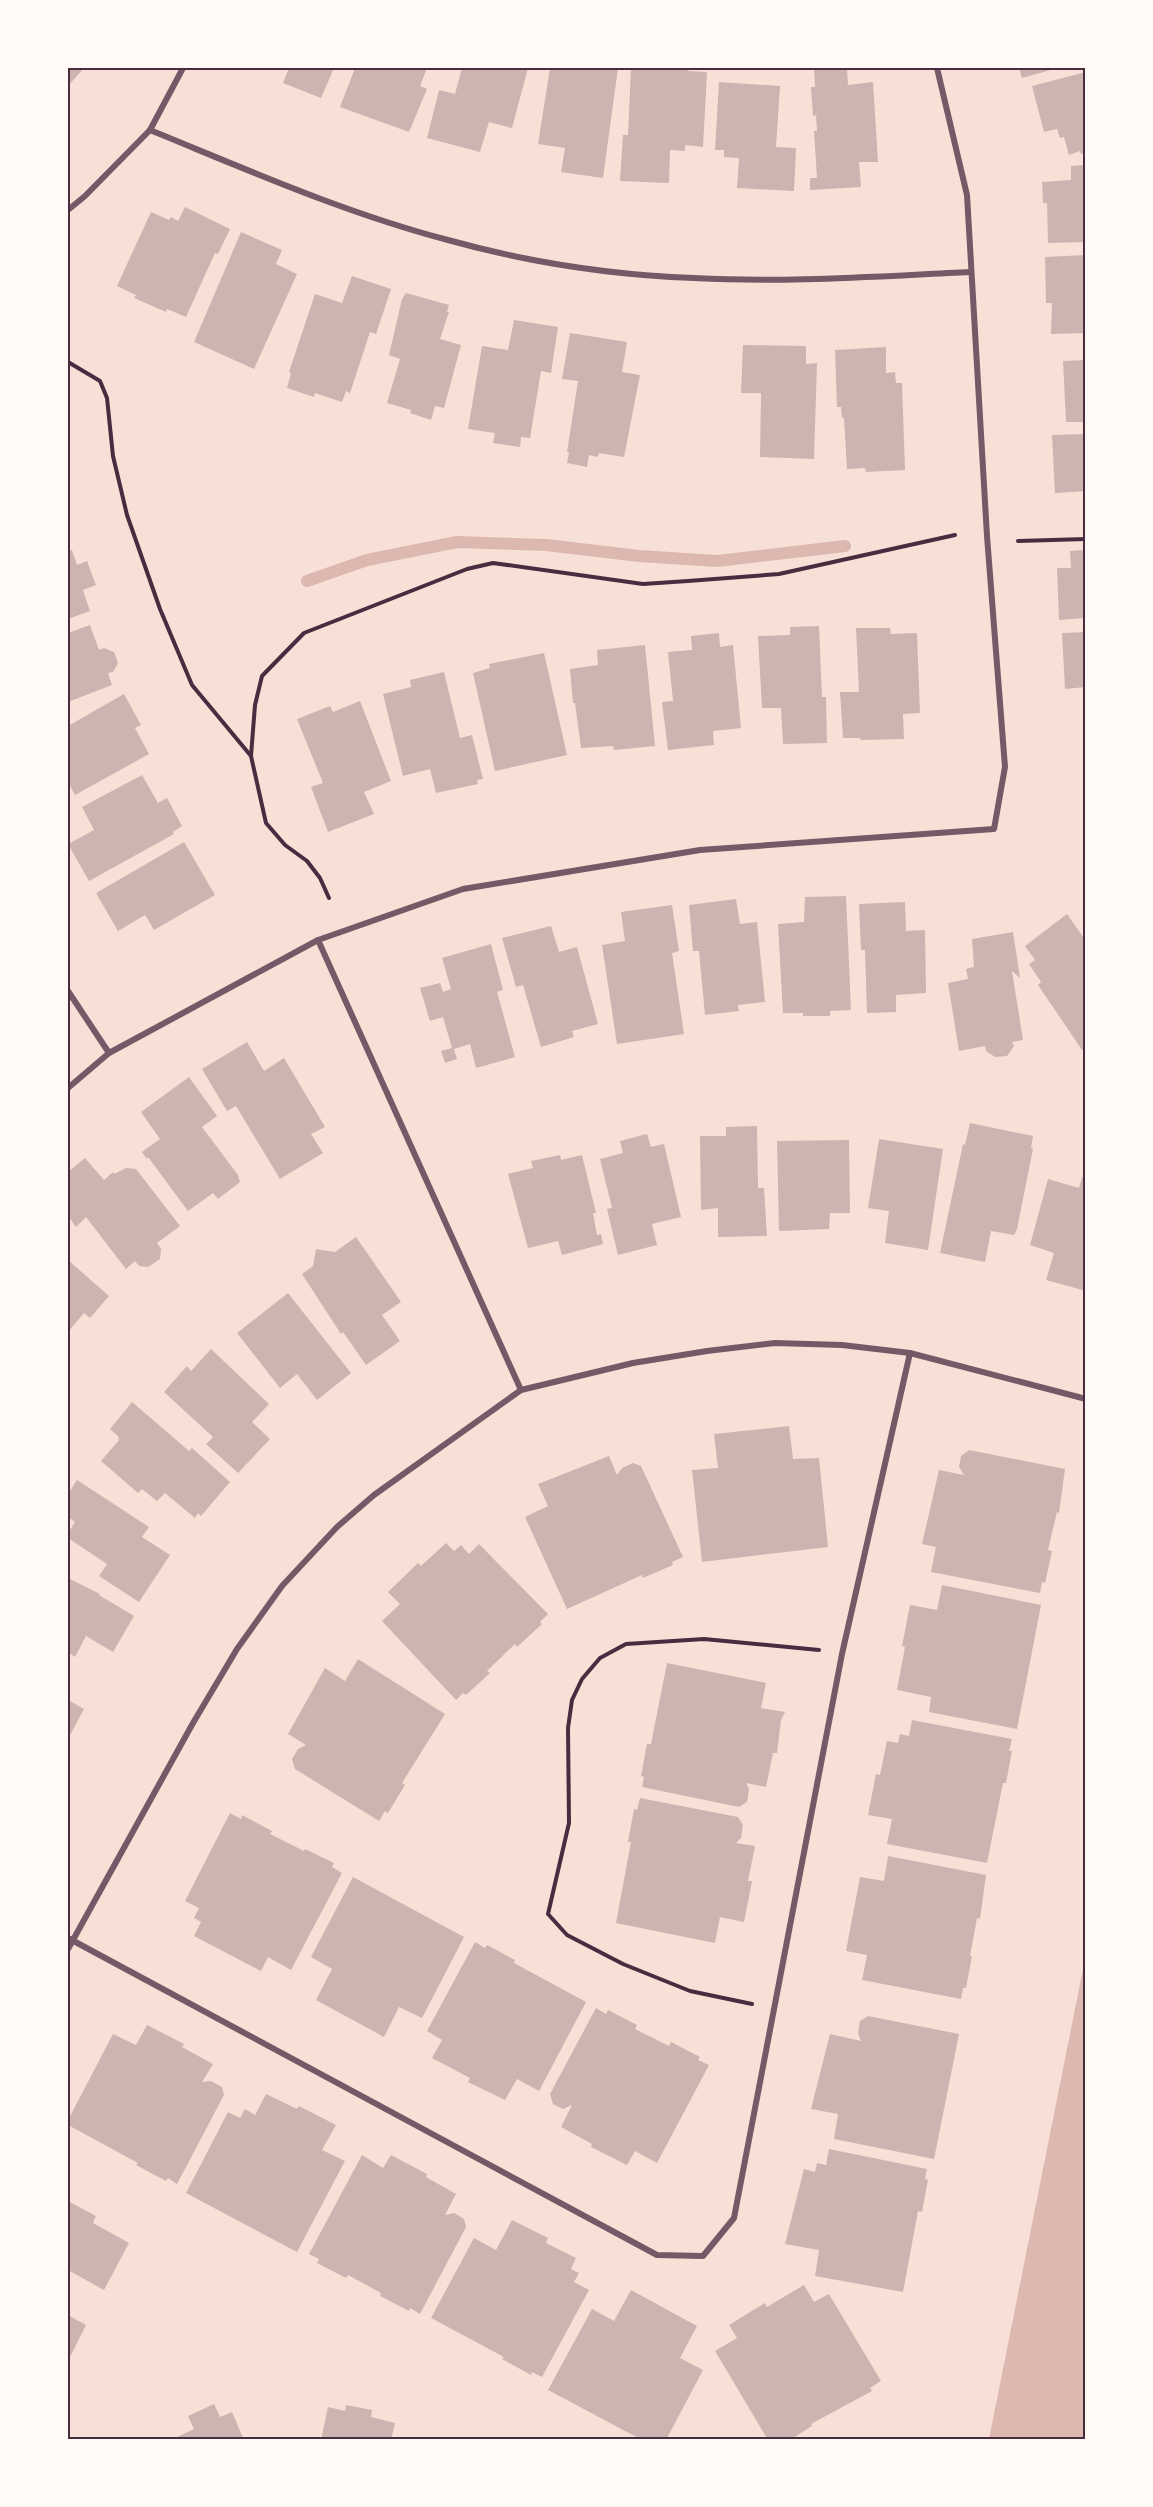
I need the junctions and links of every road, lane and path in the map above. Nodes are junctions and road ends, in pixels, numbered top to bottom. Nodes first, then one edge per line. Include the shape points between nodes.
1 (183, 68) edge
2 (937, 68) edge
3 (150, 130) junction
4 (68, 210) edge
5 (971, 272) junction
6 (68, 362) edge
7 (955, 535) dead end
8 (1086, 539) edge
9 (1017, 541) dead end
10 (251, 756) junction
11 (329, 898) dead end
12 (318, 940) junction
13 (68, 991) edge
14 (109, 1053) junction
15 (68, 1088) edge
16 (910, 1353) junction
17 (521, 1390) junction
18 (1086, 1399) edge
19 (842, 1654) junction
20 (70, 1939) edge
21 (68, 1949) edge
22 (774, 2009) junction

1 - 3 street
2 - 5 street via 968,195
3 - 4 street
3 - 5 street via 385,222 449,241 541,260 695,278 807,279
5 - 12 street via 1005,767 994,829 700,850 463,889
6 - 10 path via 100,381 107,398 113,456 127,515 192,685
7 - 10 path via 779,574 688,581 643,584 493,564 467,569 304,633 262,676
8 - 9 path
10 - 11 path via 266,823 285,845 307,861
12 - 14 street
12 - 17 street
13 - 14 street
14 - 15 street
16 - 17 street via 775,1343 633,1363
16 - 18 street
16 - 19 street
17 - 20 street via 374,1495 337,1527 282,1586 237,1649
19 - 22 street
19 - 22 path via 704,1639 626,1644 600,1658 582,1679 572,1700 568,1728 569,1823 548,1914 567,1935 623,1964 690,1991
20 - 21 street
20 - 22 street via 657,2255 703,2256 734,2218

